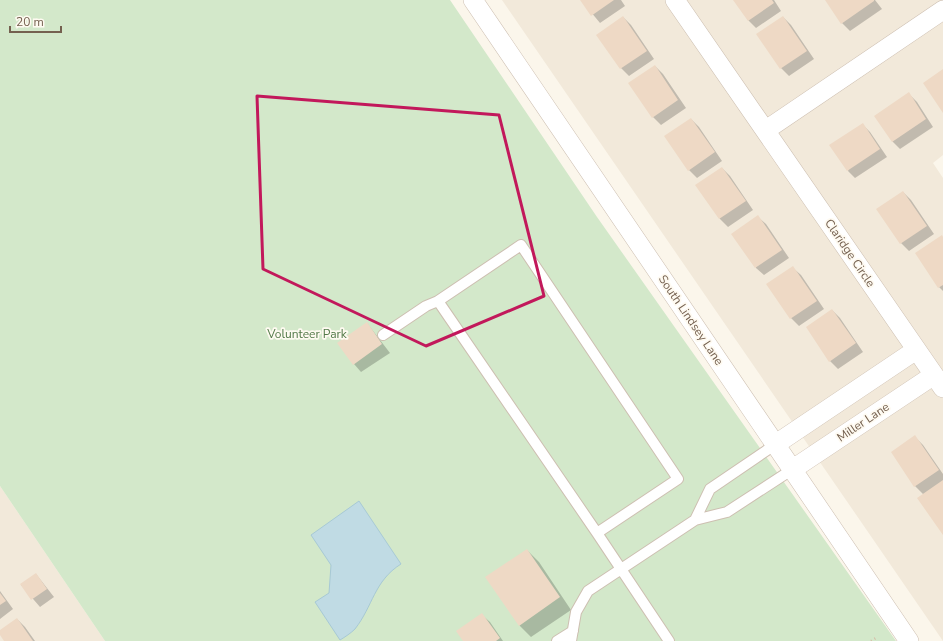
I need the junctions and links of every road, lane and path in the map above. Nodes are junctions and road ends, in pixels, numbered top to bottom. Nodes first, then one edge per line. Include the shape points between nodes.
1 (473, 0) edge
2 (675, 0) edge
3 (943, 10) edge
4 (766, 130) junction
5 (438, 301) junction
6 (383, 335) dead end
7 (916, 350) junction
8 (938, 382) edge
9 (776, 444) junction
10 (793, 469) junction
11 (695, 520) junction
12 (597, 533) junction
13 (622, 569) junction
14 (572, 636) edge
15 (876, 638) dead end
16 (556, 641) edge
17 (668, 641) edge
18 (871, 641) edge
19 (909, 641) edge

1 - 9 street, South Lindsey Lane
2 - 4 street, Claridge Circle
3 - 4 street
4 - 7 street, Claridge Circle
5 - 6 lane via 426,306
5 - 12 lane
5 - 12 lane via 520,245 678,479
7 - 8 street, Claridge Circle
7 - 9 street
8 - 10 street, Miller Lane
9 - 10 street, South Lindsey Lane
9 - 11 lane via 710,489
10 - 11 lane via 727,512
10 - 19 street, South Lindsey Lane
11 - 13 lane
12 - 13 lane
13 - 14 lane via 588,592 576,612
13 - 17 lane
14 - 16 lane
15 - 18 path

